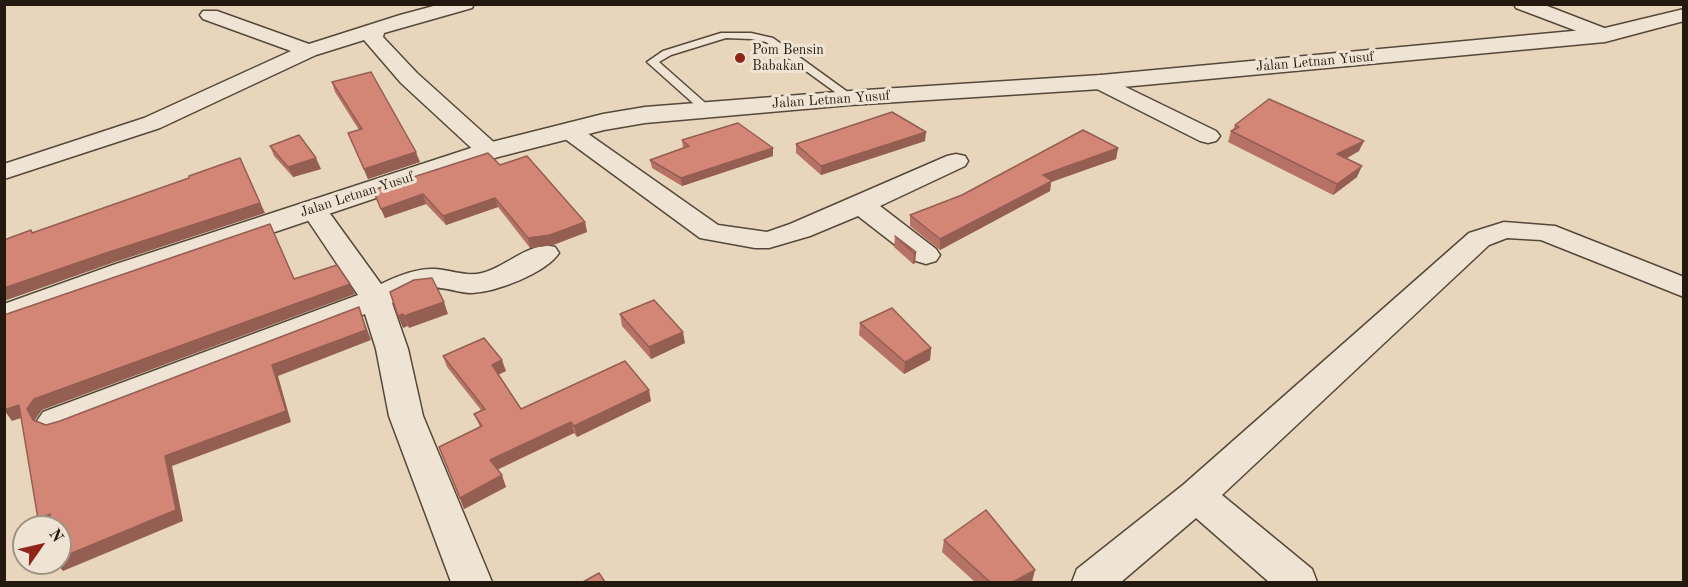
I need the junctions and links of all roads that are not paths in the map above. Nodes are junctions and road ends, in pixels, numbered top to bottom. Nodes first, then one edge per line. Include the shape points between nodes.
1 (465, 4) edge
2 (1523, 4) edge
3 (436, 8) edge
4 (210, 15) dead end
5 (1683, 15) edge
6 (375, 30) junction
7 (1605, 35) junction
8 (309, 51) junction
9 (1101, 82) junction
10 (849, 98) junction
11 (707, 110) junction
12 (568, 131) junction
13 (1208, 136) dead end
14 (489, 151) junction
15 (956, 161) dead end
16 (4, 172) edge
17 (861, 205) junction
18 (314, 210) junction
19 (545, 253) dead end
20 (926, 255) dead end
21 (1683, 288) edge
22 (376, 299) junction
23 (4, 316) edge
24 (55, 422) edge
25 (1196, 496) junction
26 (472, 582) edge
27 (1092, 582) edge
28 (1297, 582) edge

1 - 3 street
2 - 7 street
3 - 6 street
4 - 8 street
5 - 7 street, Jalan Letnan Yusuf
6 - 8 street
6 - 14 street via 373,38 377,44 409,78
7 - 9 street, Jalan Letnan Yusuf
8 - 16 street via 152,123
9 - 10 street, Jalan Letnan Yusuf
9 - 13 street
10 - 11 street, Jalan Letnan Yusuf
10 - 11 lane via 769,40 725,35 667,53 652,62
11 - 12 street, Jalan Letnan Yusuf via 645,115
12 - 14 street, Jalan Letnan Yusuf
12 - 17 street via 710,232 769,240
14 - 18 street, Jalan Letnan Yusuf
15 - 17 street
17 - 20 street
18 - 22 street
18 - 23 street, Jalan Letnan Yusuf
19 - 22 street via 491,280 475,283 430,278
21 - 25 street via 1545,232 1504,230 1479,239
22 - 24 street
22 - 26 street via 392,349 406,416
25 - 27 street
25 - 28 street

